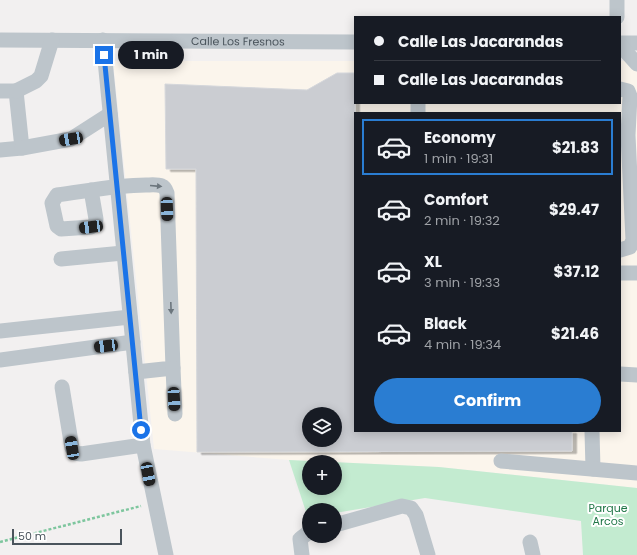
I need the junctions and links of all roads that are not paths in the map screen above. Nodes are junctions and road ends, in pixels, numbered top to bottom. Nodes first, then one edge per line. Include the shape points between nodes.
1 (617, 0) edge
2 (617, 16) edge
3 (0, 40) edge
4 (52, 40) junction
5 (103, 40) junction
6 (354, 42) edge
7 (637, 43) edge
8 (621, 44) edge
9 (621, 45) edge
10 (637, 64) edge
11 (621, 89) edge
12 (0, 91) edge
13 (16, 91) junction
14 (110, 114) junction
15 (628, 137) edge
16 (22, 148) junction
17 (0, 150) edge
18 (117, 186) junction
19 (92, 190) dead end
20 (621, 250) edge
21 (123, 253) junction
22 (61, 259) dead end
23 (130, 317) junction
24 (0, 331) edge
25 (133, 342) junction
26 (0, 360) edge
27 (172, 368) junction
28 (136, 372) junction
29 (621, 374) edge
30 (637, 375) edge
31 (62, 387) dead end
32 (175, 414) dead end
33 (592, 432) edge
34 (143, 445) junction
35 (501, 461) dead end
36 (593, 469) junction
37 (637, 474) edge
38 (342, 523) edge
39 (302, 537) edge
40 (166, 555) edge
41 (302, 555) edge
42 (428, 555) edge

1 - 2 street
3 - 4 street, Calle Los Fresnos
4 - 5 street, Calle Los Fresnos
4 - 13 street via 41,76
5 - 6 street, Calle Los Fresnos
5 - 14 street
7 - 8 street
9 - 10 street
11 - 15 street via 628,91 630,96
12 - 13 street
13 - 16 street
14 - 16 street via 71,139
14 - 18 street
15 - 20 street via 633,240 630,247
16 - 17 street
18 - 19 street
18 - 21 street
18 -> 27 street via 161,186 167,193
21 - 22 street
21 - 23 street
23 - 24 street
23 - 25 street
25 - 26 street
25 - 28 street
27 - 28 street
27 - 32 street
28 - 34 street
29 - 30 street
31 - 34 street via 75,453
33 - 36 street
34 - 40 street
35 - 36 street
36 - 37 street
38 - 42 street via 402,506 411,508 416,515
39 - 41 street

